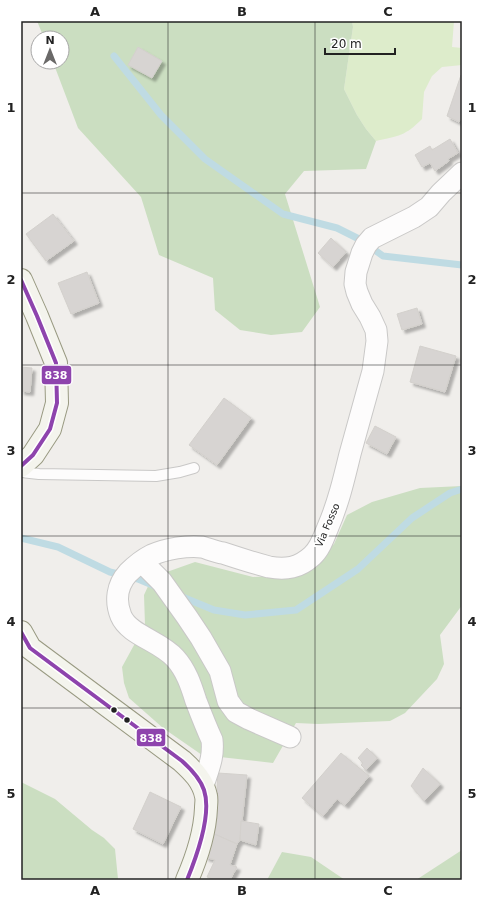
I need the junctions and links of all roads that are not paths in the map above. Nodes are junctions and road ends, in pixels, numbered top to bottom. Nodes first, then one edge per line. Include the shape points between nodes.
1 (462, 173) edge
2 (21, 280) edge
3 (21, 466) edge
4 (194, 468) dead end
5 (21, 472) edge
6 (142, 562) junction
7 (21, 632) edge
8 (290, 737) dead end
9 (203, 786) junction
10 (187, 880) edge

1 - 6 street, Via Fosso via 429,207 372,238 362,253 355,284 376,330 373,371 335,510 318,549 305,562 288,569 269,567 202,547 162,552 151,555
2 - 3 main road via 56,363 57,402 50,429 33,455
4 - 5 lane via 156,476
6 - 8 street via 162,582 194,627 220,671 228,701 236,712
6 - 9 street, Via Fosso via 133,568 118,588 121,615 133,630 160,645 174,656 183,668 212,740 212,759
7 - 9 main road via 30,648 182,761 194,772
9 - 10 main road via 207,797 204,833

